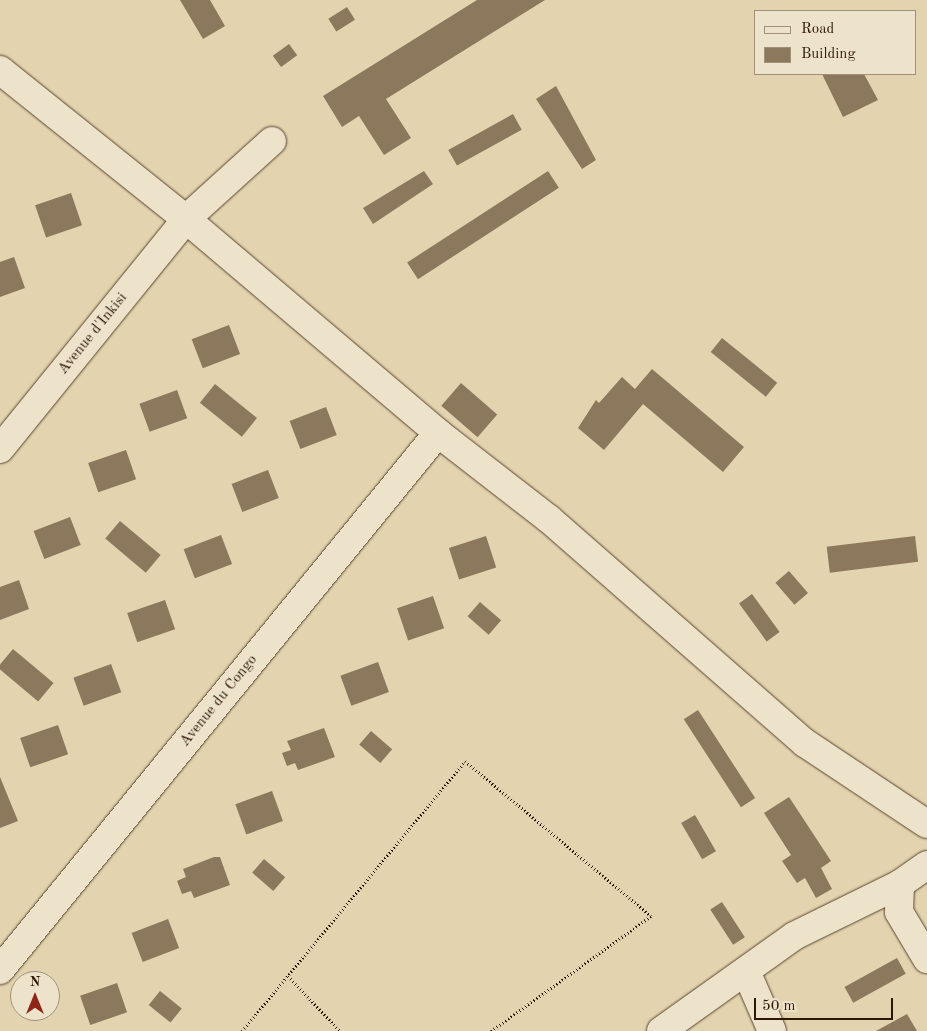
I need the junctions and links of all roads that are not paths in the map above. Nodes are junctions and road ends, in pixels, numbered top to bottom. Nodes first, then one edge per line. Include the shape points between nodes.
1 (0, 70) edge
2 (272, 141) dead end
3 (186, 219) junction
4 (438, 433) junction
5 (0, 449) edge
6 (927, 824) edge
7 (927, 866) edge
8 (900, 884) junction
9 (927, 959) edge
10 (0, 970) edge
11 (746, 971) junction
12 (661, 1031) edge
13 (772, 1031) edge

1 - 3 street
2 - 3 street, Avenue d'Inkisi
3 - 4 street
3 - 5 street, Avenue d'Inkisi
4 - 6 street via 549,519 805,743
4 - 10 street, Avenue du Congo
7 - 8 street
8 - 9 street via 899,912
8 - 11 street via 794,936
11 - 12 street
11 - 13 street

